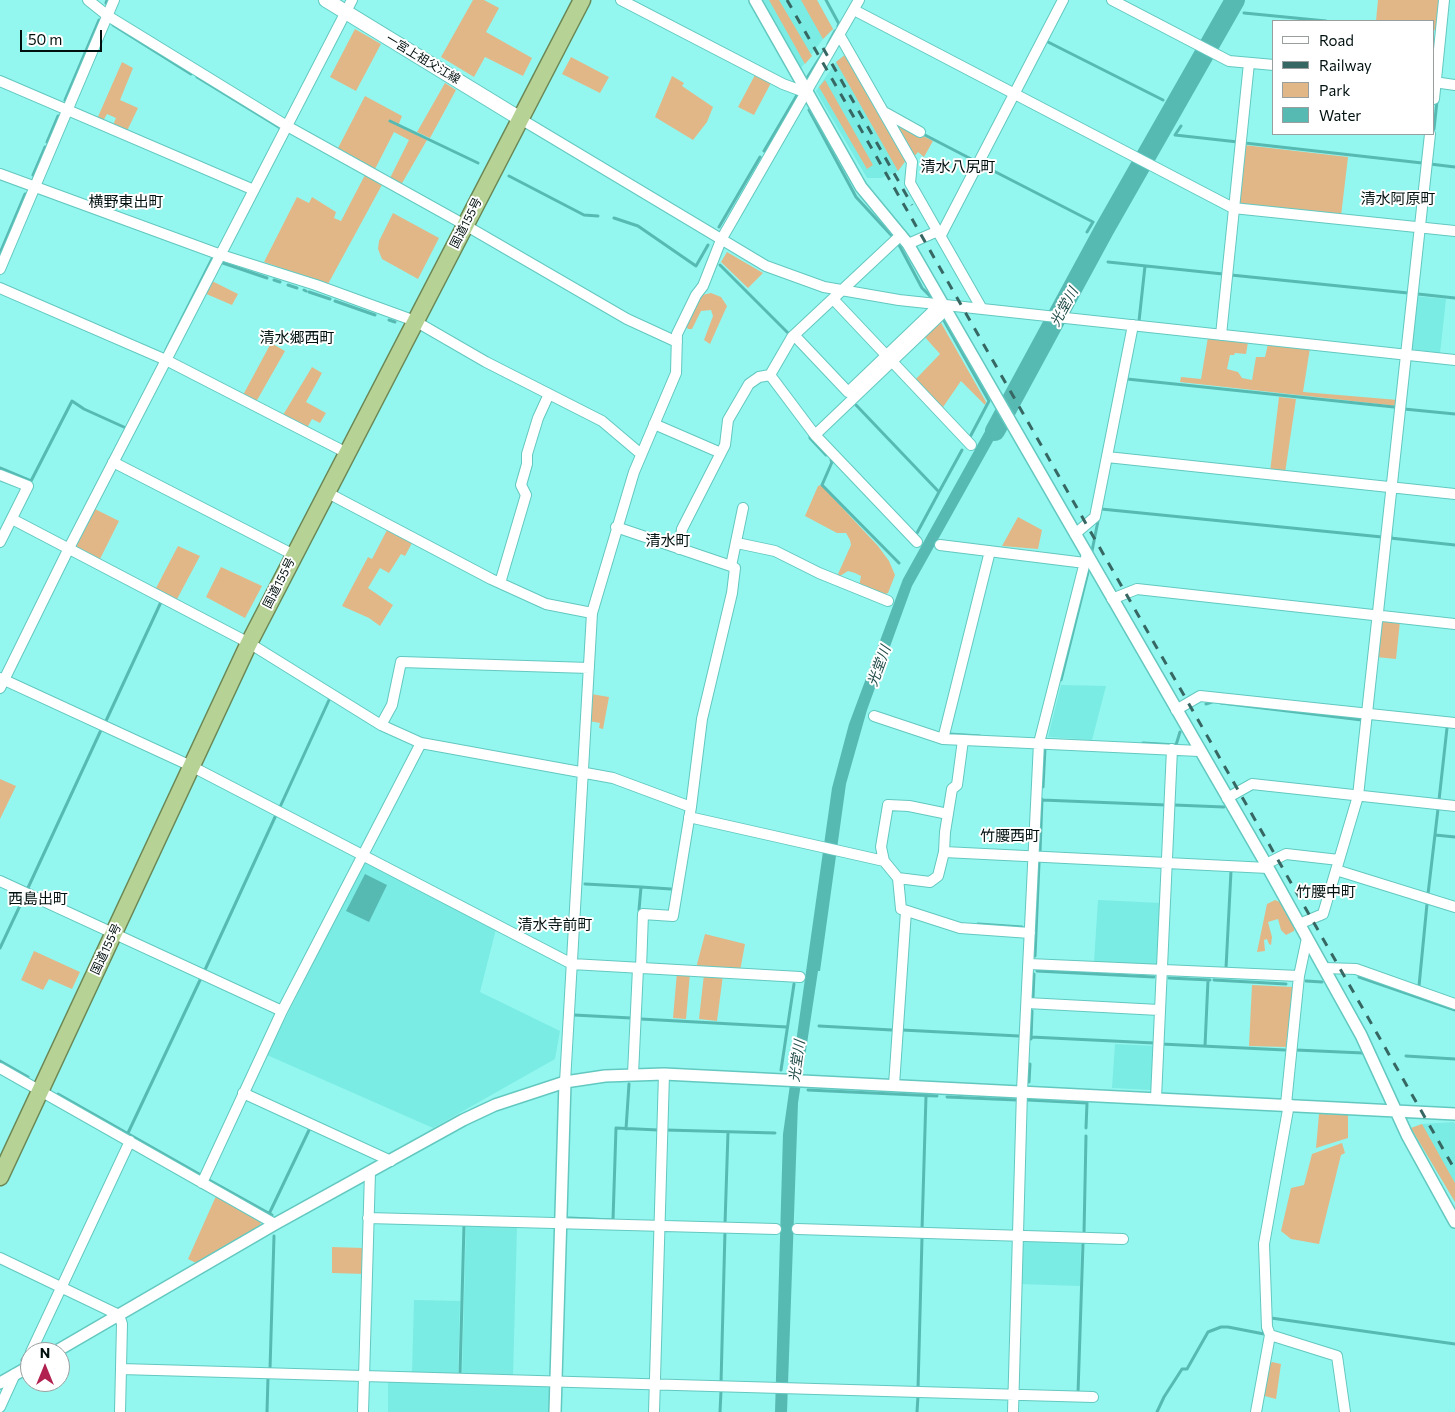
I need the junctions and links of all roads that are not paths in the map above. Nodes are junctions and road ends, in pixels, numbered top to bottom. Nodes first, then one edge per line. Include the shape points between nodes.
1 (88, 0) edge
2 (114, 0) edge
3 (326, 0) edge
4 (582, 0) edge
5 (621, 0) edge
6 (755, 0) edge
7 (859, 0) edge
8 (1063, 0) edge
9 (1112, 0) edge
10 (1444, 0) edge
11 (349, 6) edge
12 (854, 10) junction
13 (108, 16) junction
14 (840, 36) junction
15 (1249, 63) junction
16 (1272, 66) edge
17 (0, 81) edge
18 (1435, 82) edge
19 (1455, 85) edge
20 (807, 93) junction
21 (1014, 93) junction
22 (67, 111) junction
23 (886, 113) junction
24 (519, 118) junction
25 (287, 126) junction
26 (920, 132) dead end
27 (1430, 135) edge
28 (0, 174) edge
29 (34, 188) junction
30 (254, 190) junction
31 (1233, 208) junction
32 (465, 225) junction
33 (1420, 228) junction
34 (1455, 231) edge
35 (939, 233) junction
36 (721, 240) junction
37 (904, 240) junction
38 (221, 255) junction
39 (0, 268) edge
40 (0, 288) edge
41 (841, 291) junction
42 (833, 299) junction
43 (942, 306) junction
44 (982, 309) junction
45 (415, 321) junction
46 (1133, 325) junction
47 (794, 335) junction
48 (1221, 335) junction
49 (677, 342) junction
50 (1406, 354) junction
51 (889, 358) junction
52 (166, 360) junction
53 (1455, 360) edge
54 (770, 375) junction
55 (549, 394) junction
56 (654, 424) junction
57 (815, 435) junction
58 (971, 445) dead end
59 (721, 452) junction
60 (347, 453) junction
61 (641, 454) junction
62 (1107, 457) junction
63 (113, 462) junction
64 (0, 475) edge
65 (1391, 488) junction
66 (326, 492) junction
67 (1455, 494) edge
68 (743, 508) dead end
69 (12, 519) junction
70 (616, 527) junction
71 (1075, 534) junction
72 (0, 542) edge
73 (917, 542) dead end
74 (737, 543) junction
75 (940, 545) dead end
76 (69, 548) junction
77 (679, 549) junction
78 (990, 551) junction
79 (294, 555) junction
80 (1086, 559) junction
81 (731, 566) junction
82 (500, 583) junction
83 (1112, 599) junction
84 (888, 601) dead end
85 (592, 613) junction
86 (1378, 616) junction
87 (1455, 624) edge
88 (249, 643) junction
89 (589, 668) junction
90 (1, 682) edge
91 (1176, 710) junction
92 (1367, 714) junction
93 (874, 716) dead end
94 (1455, 723) edge
95 (381, 725) junction
96 (943, 739) junction
97 (963, 740) junction
98 (420, 743) junction
99 (1039, 743) junction
100 (1172, 749) junction
101 (1199, 751) junction
102 (191, 766) junction
103 (584, 774) junction
104 (1358, 796) junction
105 (1227, 798) junction
106 (1455, 806) edge
107 (690, 812) junction
108 (948, 814) junction
109 (944, 852) junction
110 (362, 855) junction
111 (1034, 857) junction
112 (884, 861) junction
113 (1167, 864) junction
114 (1338, 865) junction
115 (1267, 866) junction
116 (898, 878) junction
117 (0, 881) edge
118 (1455, 906) edge
119 (906, 911) junction
120 (1299, 924) junction
121 (1030, 932) junction
122 (113, 934) junction
123 (1307, 938) junction
124 (572, 964) junction
125 (1029, 964) junction
126 (639, 968) junction
127 (1324, 968) junction
128 (1161, 971) junction
129 (1299, 976) junction
130 (800, 977) dead end
131 (1027, 1003) junction
132 (1455, 1004) edge
133 (1159, 1010) junction
134 (282, 1011) junction
135 (0, 1068) edge
136 (633, 1074) junction
137 (664, 1074) junction
138 (565, 1082) junction
139 (894, 1085) junction
140 (40, 1090) junction
141 (1022, 1091) junction
142 (243, 1093) junction
143 (1156, 1098) junction
144 (1288, 1104) junction
145 (1395, 1110) junction
146 (1455, 1114) edge
147 (130, 1142) junction
148 (391, 1160) junction
149 (370, 1172) junction
150 (0, 1177) edge
151 (202, 1183) junction
152 (368, 1218) junction
153 (561, 1222) junction
154 (1455, 1222) edge
155 (275, 1224) junction
156 (660, 1225) junction
157 (776, 1229) dead end
158 (797, 1229) dead end
159 (1018, 1236) junction
160 (1123, 1239) dead end
161 (0, 1258) edge
162 (61, 1287) junction
163 (119, 1315) junction
164 (1270, 1335) junction
165 (35, 1342) edge
166 (70, 1343) edge
167 (121, 1369) junction
168 (20, 1371) edge
169 (20, 1373) edge
170 (364, 1376) junction
171 (556, 1381) junction
172 (0, 1383) edge
173 (655, 1384) junction
174 (1014, 1396) junction
175 (1093, 1398) dead end
176 (0, 1407) edge
177 (120, 1412) edge
178 (363, 1412) edge
179 (555, 1412) edge
180 (654, 1412) edge
181 (1013, 1412) edge
182 (1256, 1412) edge
183 (1345, 1412) edge

1 - 13 street
2 - 13 street
3 - 11 main road, 一宮上祖父江線
4 - 24 highway, 国道155号
5 - 20 street via 782,84
6 - 20 street
7 - 12 street
8 - 21 street
9 - 15 street via 1229,61
10 - 18 street
11 - 24 main road, 一宮上祖父江線
11 - 25 street
12 - 14 street
12 - 21 street
13 - 22 street
13 - 25 street
14 - 20 street
14 - 23 street
15 - 16 street
15 - 31 street
17 - 22 street
18 - 19 street
20 - 36 street
20 - 37 street via 861,187
21 - 31 street
21 - 35 street
22 - 29 street
22 - 30 street
23 - 26 street
23 - 35 street via 912,162 910,183
24 - 32 highway, 国道155号
24 - 36 street
25 - 30 street
25 - 32 street
27 - 33 street
28 - 29 street
29 - 38 street
29 - 39 street
30 - 38 street
31 - 33 street
31 - 48 street
32 - 45 highway, 国道155号
32 - 49 street via 627,319
33 - 34 street
33 - 50 street
35 - 37 street
35 - 44 street
36 - 41 street via 766,266
36 - 49 street via 703,286 677,334
37 - 41 street
37 - 43 street
38 - 45 street
38 - 52 street
40 - 52 street
41 - 42 street
41 - 43 street
42 - 47 street
42 - 51 street
43 - 44 street
43 - 51 street
43 - 71 street
44 - 46 street
45 - 55 street
45 - 60 highway, 国道155号
46 - 48 street
46 - 62 street
47 - 51 street via 848,392
47 - 54 street
48 - 50 street
49 - 56 street via 676,373
50 - 53 street
50 - 65 street
51 - 57 street
51 - 58 street
52 - 60 street
52 - 63 street
54 - 57 street
54 - 59 street via 749,384 728,420
55 - 61 street via 602,421
55 - 82 street via 527,454 521,485 526,495
56 - 59 street
56 - 61 street
57 - 73 street
59 - 77 street via 682,529
60 - 66 highway, 国道155号
61 - 70 street
62 - 65 street
62 - 71 street via 1095,517
63 - 76 street
63 - 79 street
64 - 69 street via 28,486
65 - 67 street
65 - 86 street
66 - 79 highway, 国道155号
66 - 82 street
68 - 74 street
69 - 72 street
69 - 76 street
70 - 77 street
70 - 85 street
71 - 80 street
74 - 81 street
74 - 84 street via 775,551
75 - 78 street
76 - 88 street
76 - 90 street
77 - 81 street
78 - 80 street
78 - 96 street
79 - 88 highway, 国道155号
80 - 83 street
80 - 99 street
81 - 107 street via 735,568 732,593 702,719
82 - 85 street via 546,604
83 - 86 street via 1137,589
83 - 91 street
85 - 89 street
86 - 87 street
86 - 92 street
88 - 95 street
88 - 102 highway, 国道155号
89 - 95 street via 401,662 392,705
89 - 103 street
90 - 102 street
91 - 92 street via 1200,696
91 - 101 street
92 - 94 street
92 - 104 street
93 - 96 street
95 - 98 street
96 - 97 street
97 - 99 street
97 - 108 street via 957,785 952,789
98 - 103 street
98 - 110 street
99 - 100 street
99 - 111 street
100 - 101 street
100 - 113 street
101 - 105 street
102 - 110 street
102 - 122 highway, 国道155号
103 - 107 street via 613,778
103 - 124 street
104 - 105 street via 1252,784
104 - 106 street
104 - 114 street
105 - 115 street
107 - 112 street
107 - 126 street via 673,916 643,914
108 - 109 street
108 - 112 street via 888,805 881,847
109 - 111 street
109 - 116 street via 938,876 930,882
110 - 124 street
110 - 134 street
111 - 113 street
111 - 121 street
112 - 116 street
113 - 115 street
113 - 128 street
114 - 115 street via 1286,854
114 - 118 street
114 - 120 street via 1323,914
115 - 120 street
116 - 119 street via 901,909
117 - 122 street
119 - 121 street via 960,928
119 - 139 street
120 - 123 street
121 - 125 street
122 - 134 street
122 - 140 highway, 国道155号
123 - 127 street
123 - 129 street
124 - 126 street
124 - 138 street
125 - 128 street
125 - 131 street
126 - 130 street
126 - 136 street
127 - 132 street via 1356,969
127 - 145 street via 1372,1054
128 - 129 street
128 - 133 street
129 - 144 street
131 - 133 street
131 - 141 street
133 - 143 street
134 - 142 street
135 - 140 street
136 - 137 street
136 - 138 street
137 - 139 street
137 - 156 street
138 - 148 street via 495,1105
138 - 153 street
139 - 141 street
140 - 147 street
140 - 150 highway, 国道155号
141 - 143 street
141 - 159 street
142 - 148 street
142 - 151 street
143 - 144 street
144 - 145 street
144 - 164 street via 1264,1244
145 - 146 street
145 - 154 street
147 - 151 street
147 - 162 street
148 - 149 street
149 - 152 street
149 - 155 street
151 - 155 street
152 - 153 street
152 - 170 street
153 - 156 street
153 - 171 street
155 - 163 street
156 - 157 street
156 - 173 street
158 - 159 street
159 - 160 street
159 - 174 street
161 - 162 street
162 - 163 street
162 - 165 street
163 - 166 street
163 - 167 street via 122,1324
164 - 182 street
164 - 183 street via 1337,1356
167 - 170 street
167 - 177 street
168 - 172 street
169 - 176 street
170 - 171 street
170 - 178 street
171 - 173 street
171 - 179 street
173 - 174 street
173 - 180 street
174 - 175 street
174 - 181 street

